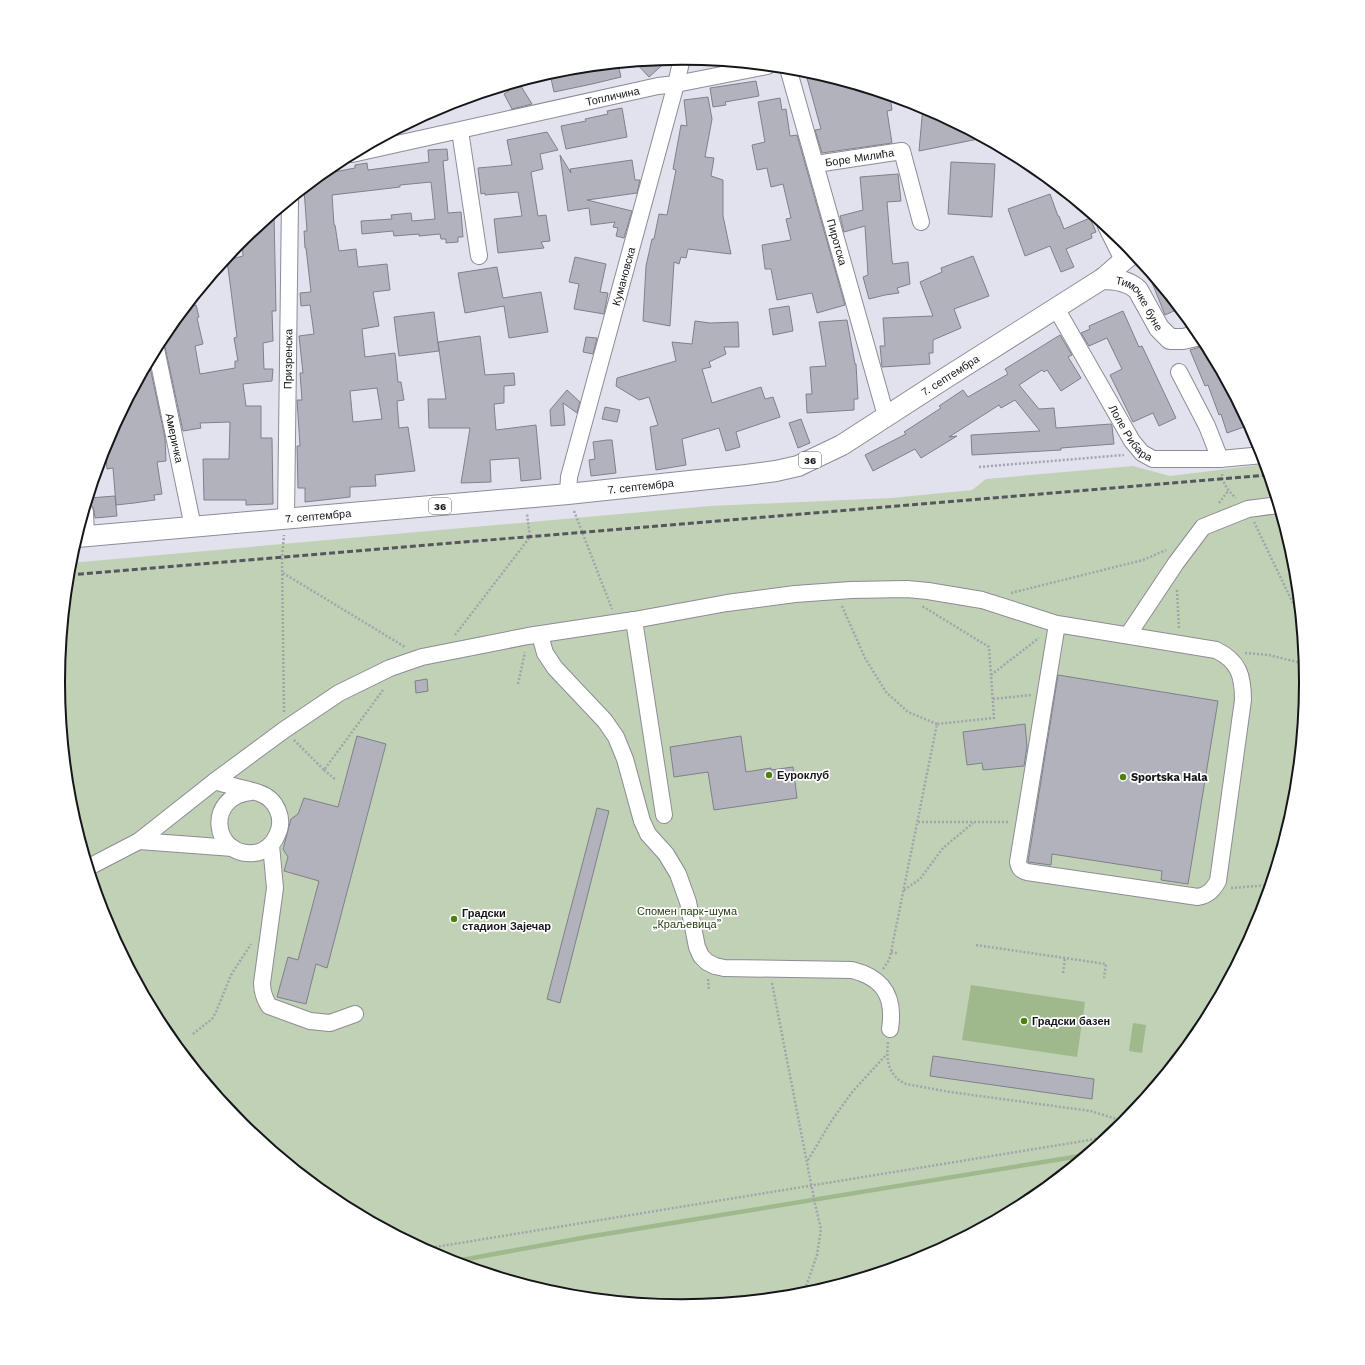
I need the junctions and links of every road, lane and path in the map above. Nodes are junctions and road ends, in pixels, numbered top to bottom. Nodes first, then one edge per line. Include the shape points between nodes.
1 (680, 65) edge
2 (752, 69) edge
3 (790, 75) edge
4 (676, 84) junction
5 (460, 131) junction
6 (371, 150) edge
7 (816, 164) junction
8 (290, 206) edge
9 (921, 222) dead end
10 (479, 256) dead end
11 (1128, 257) edge
12 (1102, 279) junction
13 (1056, 308) junction
14 (1194, 336) edge
15 (158, 358) edge
16 (1179, 372) dead end
17 (886, 416) junction
18 (1142, 453) junction
19 (1257, 456) edge
20 (1220, 459) junction
21 (979, 467) dead end
22 (568, 494) junction
23 (524, 498) junction
24 (1274, 506) edge
25 (1248, 509) junction
26 (286, 518) junction
27 (193, 527) junction
28 (82, 537) edge
29 (1172, 556) junction
30 (283, 572) junction
31 (907, 589) junction
32 (835, 591) junction
33 (982, 600) junction
34 (1296, 609) edge
35 (634, 620) junction
36 (617, 622) junction
37 (1057, 624) junction
38 (1128, 635) junction
39 (534, 636) junction
40 (1179, 643) junction
41 (1216, 650) junction
42 (441, 653) junction
43 (422, 657) junction
44 (1300, 663) edge
45 (991, 675) junction
46 (518, 684) dead end
47 (385, 688) dead end
48 (1046, 693) junction
49 (993, 698) junction
50 (937, 724) junction
51 (284, 730) junction
52 (324, 770) junction
53 (336, 780) dead end
54 (214, 782) junction
55 (251, 792) junction
56 (664, 815) dead end
57 (918, 822) junction
58 (973, 822) junction
59 (1024, 822) junction
60 (139, 841) junction
61 (271, 845) junction
62 (233, 848) junction
63 (93, 865) edge
64 (1265, 885) edge
65 (1225, 889) dead end
66 (904, 890) junction
67 (270, 925) junction
68 (976, 945) dead end
69 (892, 952) junction
70 (897, 953) dead end
71 (1064, 958) junction
72 (770, 969) junction
73 (1062, 973) dead end
74 (1104, 978) dead end
75 (876, 980) junction
76 (355, 1014) dead end
77 (895, 1022) joint
78 (193, 1034) dead end
79 (887, 1054) junction
80 (1118, 1120) edge
81 (1099, 1138) edge
82 (807, 1161) junction
83 (812, 1185) junction
84 (434, 1247) edge
85 (806, 1287) edge

1 - 4 street, Кумановска
2 - 4 street, Топличина
3 - 7 street, Пиротска
4 - 5 street, Топличина
4 - 22 street, Кумановска via 570,477
5 - 6 street, Топличина
5 - 10 street
7 - 9 street, Боре Милића via 902,151
7 - 17 street, Пиротска
8 - 26 street, Призренска
11 - 12 main road, 7. септембра / 36
12 - 13 main road, 7. септембра / 36
12 - 14 main road, Тимочке буне via 1121,281 1134,286 1159,328 1170,339
13 - 17 main road, 7. септембра / 36
13 - 18 street, Лоле Рибара via 1132,441
15 - 27 street, Америчка
16 - 20 street via 1207,426
17 - 22 main road, 7. септембра / 36 via 842,445 798,466 746,475
18 - 20 street, Лоле Рибара via 1153,459
18 - 21 path
19 - 20 street, Лоле Рибара
22 - 23 main road, 7. септембра / 36
22 - 36 path
23 - 26 main road, 7. септембра / 36
23 - 42 path via 530,537
24 - 25 street
25 - 29 street via 1203,527
25 - 34 path
26 - 27 main road, 7. септембра / 36
26 - 30 path
27 - 28 main road, 7. септембра / 36
29 - 33 path via 1143,560
29 - 38 street
29 - 40 path
30 - 43 path
30 - 51 path
31 - 32 street
31 - 33 street
31 - 45 path via 924,609 989,647
32 - 35 street via 727,603
32 - 50 path via 864,658 886,692 908,712
33 - 37 street
35 - 36 street
35 - 56 street
36 - 39 street
37 - 38 street
37 - 45 path
37 - 48 street
38 - 40 street
39 - 42 street
39 - 46 path
39 - 72 street via 555,668 605,721 616,737 625,759 642,821 648,834 666,854 678,874 688,902 701,956 707,962 724,968
40 - 41 street
41 - 44 path via 1269,655
41 - 59 street via 1232,659 1236,665 1243,685 1243,700 1218,881 1213,889 1198,897 1022,870 1018,862
42 - 43 street
43 - 51 street via 356,684
45 - 49 path
47 - 52 path
48 - 49 path
48 - 59 street
49 - 50 path via 994,718
50 - 57 path
51 - 52 path
51 - 54 street
52 - 53 path
54 - 55 street
54 - 60 street
55 - 61 street via 269,799 277,808 281,824
55 - 62 street via 236,795 229,800 221,813 219,821 222,836
57 - 58 path
57 - 66 path
58 - 59 path
58 - 66 path via 943,848 920,880
60 - 62 street
60 - 63 street
61 - 62 street via 264,850 248,853
61 - 67 street via 275,888
64 - 65 path
66 - 69 path
67 - 76 street via 262,983 265,1000 269,1006 310,1021 330,1023
67 - 78 path via 259,933 231,975 212,1020
68 - 71 path
69 - 70 path
69 - 75 path
71 - 73 path
71 - 74 path via 1106,964
72 - 75 street via 852,970 865,973
72 - 82 path
75 - 77 street via 891,1004
77 - 79 path
79 - 80 path via 891,1072 900,1082 906,1084 1091,1111
79 - 82 path via 853,1091
81 - 83 path
82 - 83 path
83 - 84 path
83 - 85 path via 820,1229 817,1255

